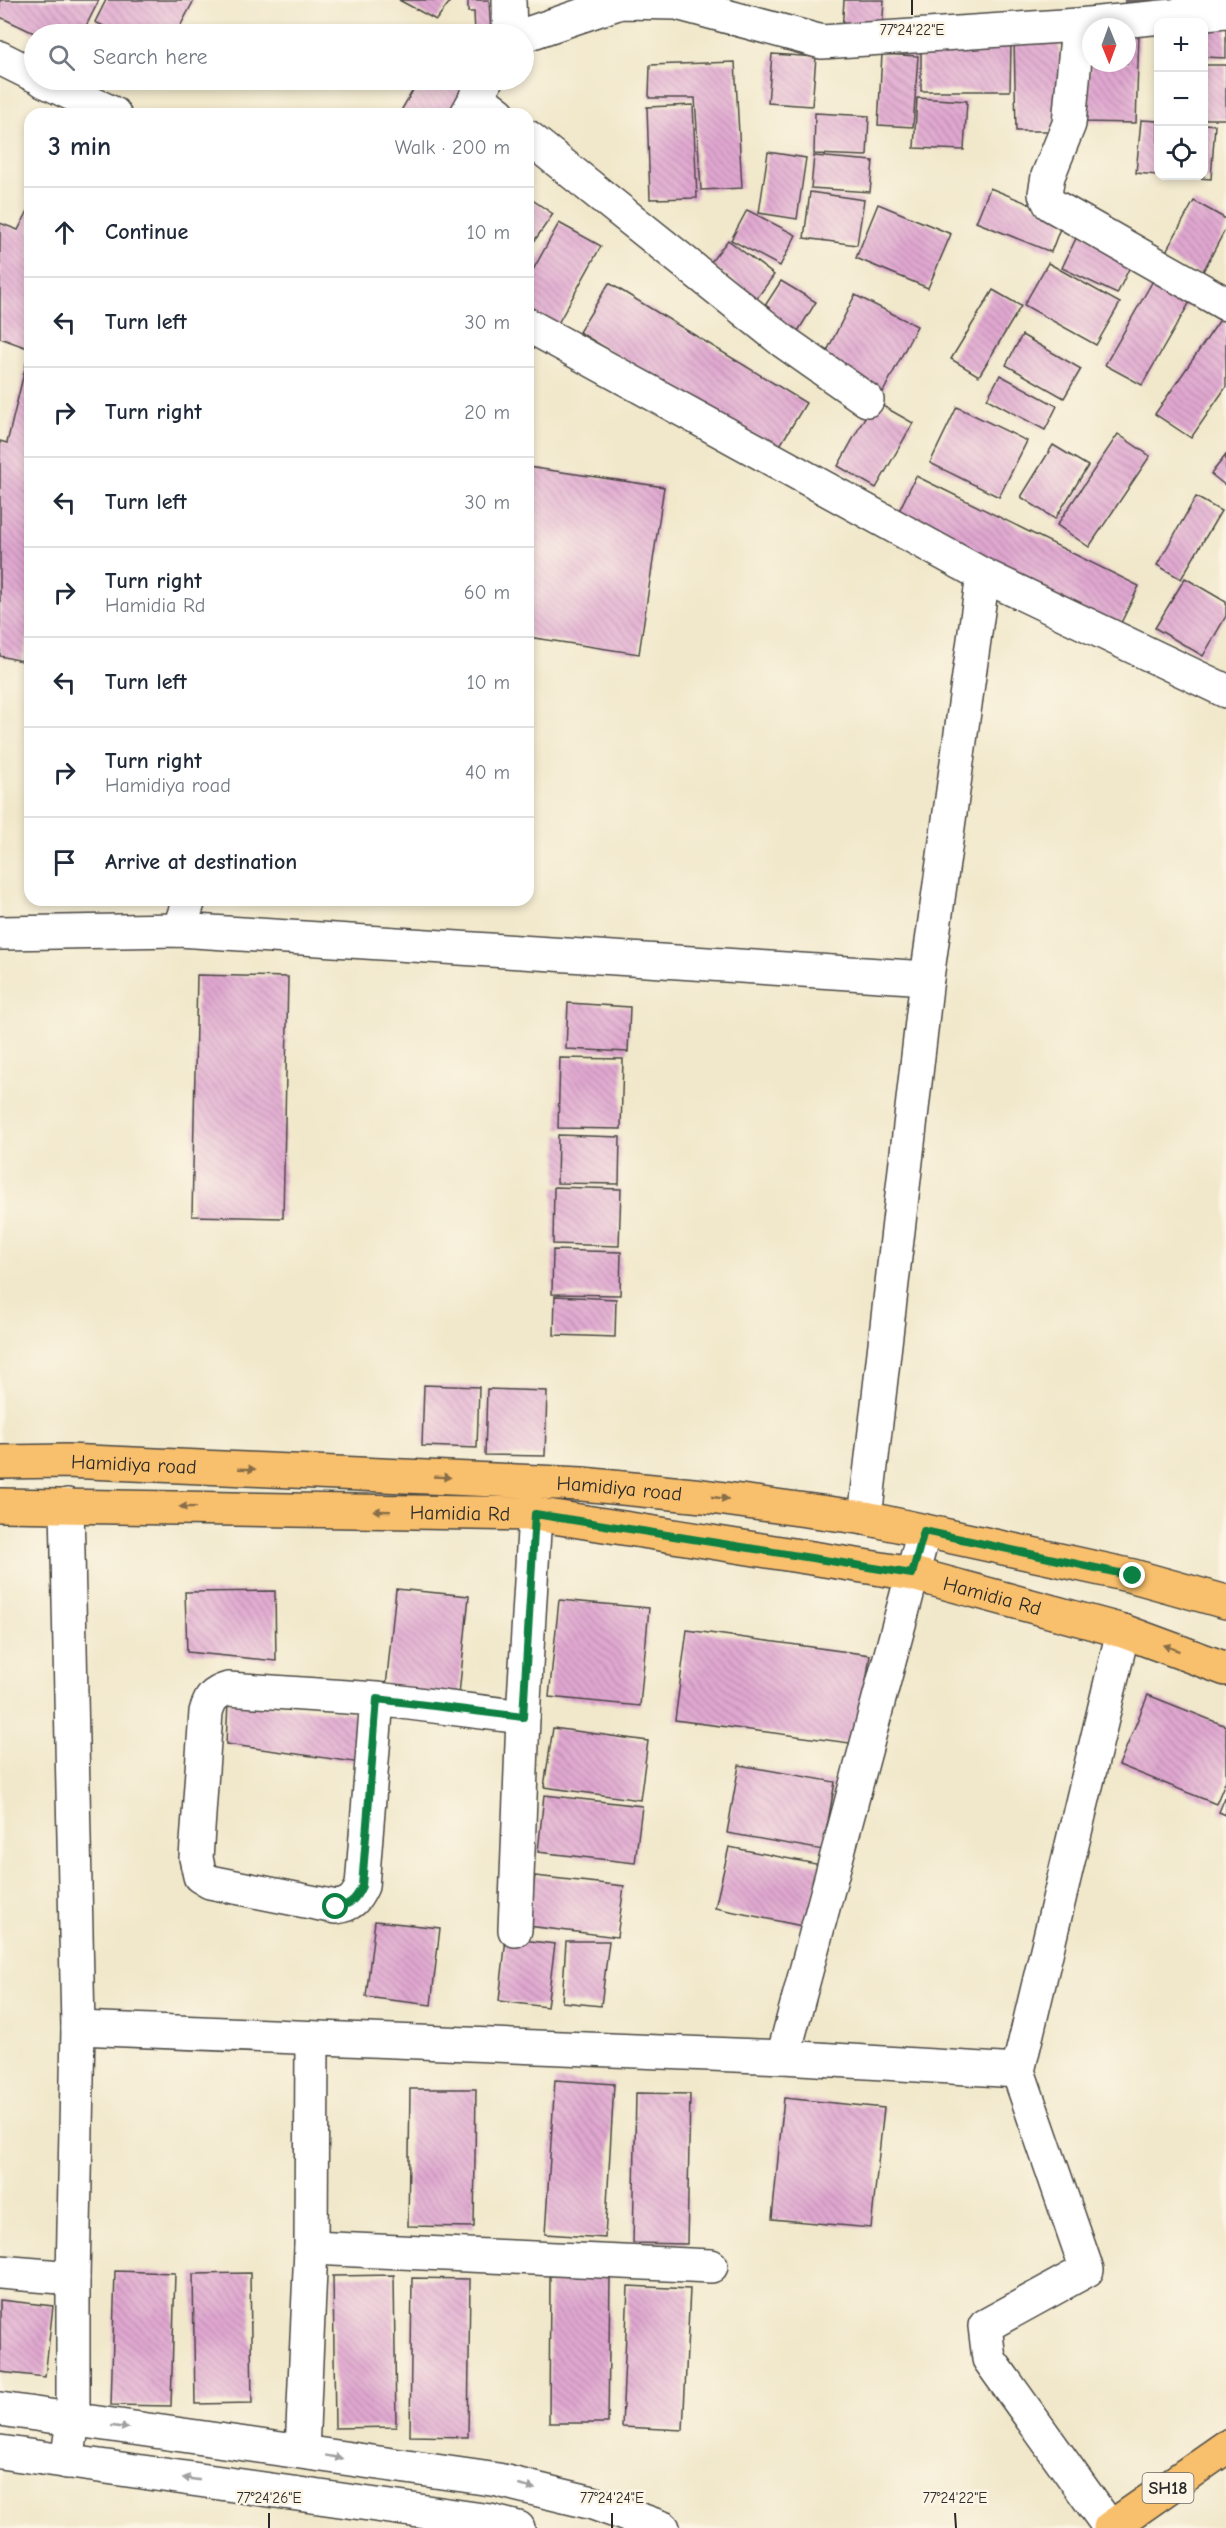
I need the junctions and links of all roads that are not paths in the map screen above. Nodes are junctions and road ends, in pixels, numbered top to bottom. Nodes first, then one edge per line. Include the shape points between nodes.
1 (509, 0) edge
2 (1226, 11) edge
3 (510, 24) edge
4 (1078, 25) junction
5 (534, 32) edge
6 (0, 58) edge
7 (24, 70) edge
8 (64, 90) edge
9 (101, 108) edge
10 (534, 142) edge
11 (1226, 304) edge
12 (534, 328) edge
13 (867, 400) dead end
14 (983, 575) junction
15 (1226, 691) edge
16 (187, 906) edge
17 (179, 930) junction
18 (0, 933) edge
19 (927, 978) junction
20 (0, 1462) edge
21 (0, 1505) edge
22 (67, 1505) junction
23 (535, 1514) junction
24 (865, 1518) junction
25 (924, 1531) junction
26 (912, 1574) junction
27 (1226, 1602) edge
28 (1123, 1631) junction
29 (1226, 1669) edge
30 (377, 1699) junction
31 (523, 1717) junction
32 (515, 1930) dead end
33 (78, 2028) junction
34 (312, 2037) junction
35 (783, 2057) junction
36 (1018, 2071) junction
37 (311, 2247) junction
38 (711, 2266) dead end
39 (0, 2272) edge
40 (73, 2278) junction
41 (0, 2409) edge
42 (73, 2421) junction
43 (1226, 2447) edge
44 (302, 2451) junction
45 (0, 2452) edge
46 (67, 2462) junction
47 (615, 2520) edge
48 (518, 2528) edge
49 (663, 2528) edge
50 (1110, 2528) edge

1 - 3 street
2 - 4 street
4 - 5 street via 822,42 677,3 621,2
4 - 11 street via 1070,124 1052,165 1045,194 1050,204
6 - 7 street
8 - 9 street
10 - 13 street via 783,341
12 - 14 street
14 - 15 street
14 - 19 street
16 - 17 street
17 - 18 street
17 - 19 street
19 - 24 street
20 -> 24 main road, Hamidiya road via 66,1461 582,1484
21 - 22 main road, Hamidia Rd
23 -> 22 main road, Hamidia Rd
22 - 33 street
23 - 26 main road, Hamidia Rd
23 - 31 street
24 - 25 main road, Hamidiya road
25 - 26 street
25 - 27 main road, Hamidiya road via 1133,1576
26 - 28 main road, Hamidia Rd
26 - 35 street
29 -> 28 main road, Hamidia Rd
28 - 36 street
30 - 30 street via 228,1689 215,1693 206,1712 196,1858 200,1876 210,1882 336,1907 356,1899 362,1886
30 - 31 street
31 - 32 street
33 - 34 street
33 - 40 street
34 - 35 street
34 - 37 street
35 - 36 street
36 - 50 street via 1087,2270 985,2326 989,2359
37 - 38 street
37 - 44 street
39 - 40 street
40 - 42 street
41 - 42 street
42 -> 44 street
42 - 46 street
43 - 50 main road, SH18
44 -> 47 street via 498,2480 593,2503
45 - 46 street
48 -> 46 street
47 - 49 street

